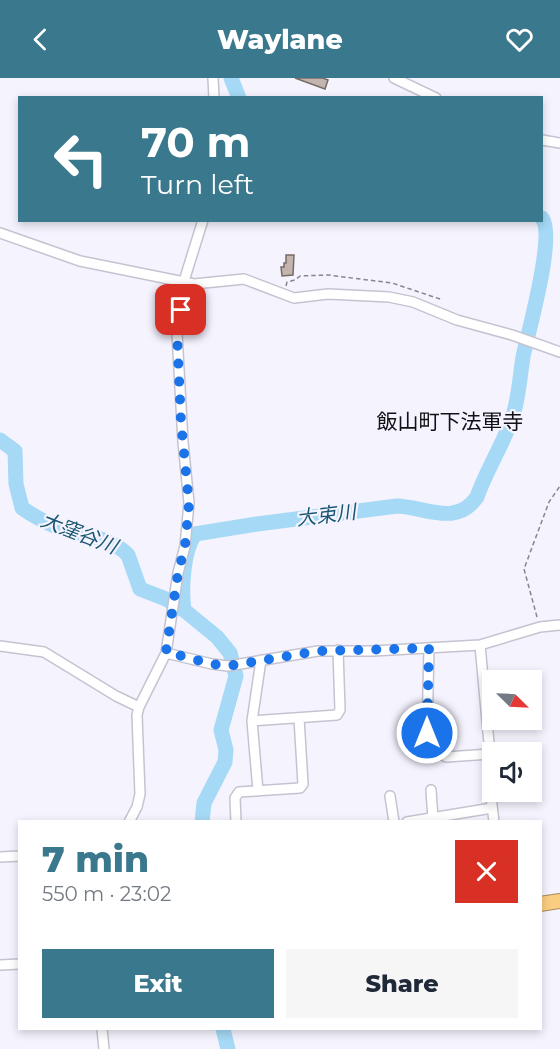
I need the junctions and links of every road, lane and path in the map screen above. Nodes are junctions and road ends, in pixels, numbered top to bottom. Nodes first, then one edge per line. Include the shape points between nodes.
1 (213, 78) edge
2 (394, 78) edge
3 (214, 96) edge
4 (432, 96) edge
5 (543, 140) edge
6 (560, 143) edge
7 (202, 222) edge
8 (0, 232) edge
9 (184, 281) junction
10 (286, 289) dead end
11 (443, 300) dead end
12 (560, 352) edge
13 (560, 486) edge
14 (560, 625) edge
15 (540, 627) junction
16 (480, 645) junction
17 (0, 646) edge
18 (429, 648) junction
19 (338, 650) junction
20 (166, 652) junction
21 (261, 660) junction
22 (139, 707) junction
23 (299, 718) junction
24 (252, 721) junction
25 (489, 742) edge
26 (482, 755) edge
27 (431, 790) dead end
28 (258, 791) junction
29 (390, 796) dead end
30 (491, 802) edge
31 (492, 808) junction
32 (433, 819) junction
33 (130, 820) edge
34 (236, 820) edge
35 (394, 820) edge
36 (424, 820) edge
37 (494, 820) edge
38 (18, 856) edge
39 (0, 857) edge
40 (560, 901) edge
41 (542, 904) edge
42 (18, 964) edge
43 (0, 965) edge
44 (102, 1030) edge
45 (104, 1049) edge

1 - 3 street
2 - 4 street
5 - 6 street
7 - 9 street
8 - 9 street via 80,261
9 - 12 street via 206,284 244,279 294,298 328,294 391,297
9 - 20 street via 177,333 189,504
10 - 11 path via 286,282 300,276 328,275 392,283
13 - 15 path via 549,502 524,569
14 - 15 street
15 - 16 street
16 - 18 street
16 - 25 street
17 - 22 street via 44,652
18 - 19 street
18 - 26 street via 427,733 438,733 440,753 446,757
19 - 21 street
19 - 23 street via 340,710 337,715
20 - 21 street via 228,666
20 - 22 street
21 - 24 street
22 - 33 street via 140,794
23 - 24 street
23 - 28 street via 303,784 300,788
24 - 28 street
27 - 32 street
28 - 34 street via 239,792 235,798
29 - 35 street
30 - 31 street
31 - 32 street
31 - 37 street
32 - 36 street
38 - 39 street
40 - 41 highway
42 - 43 street
44 - 45 street

